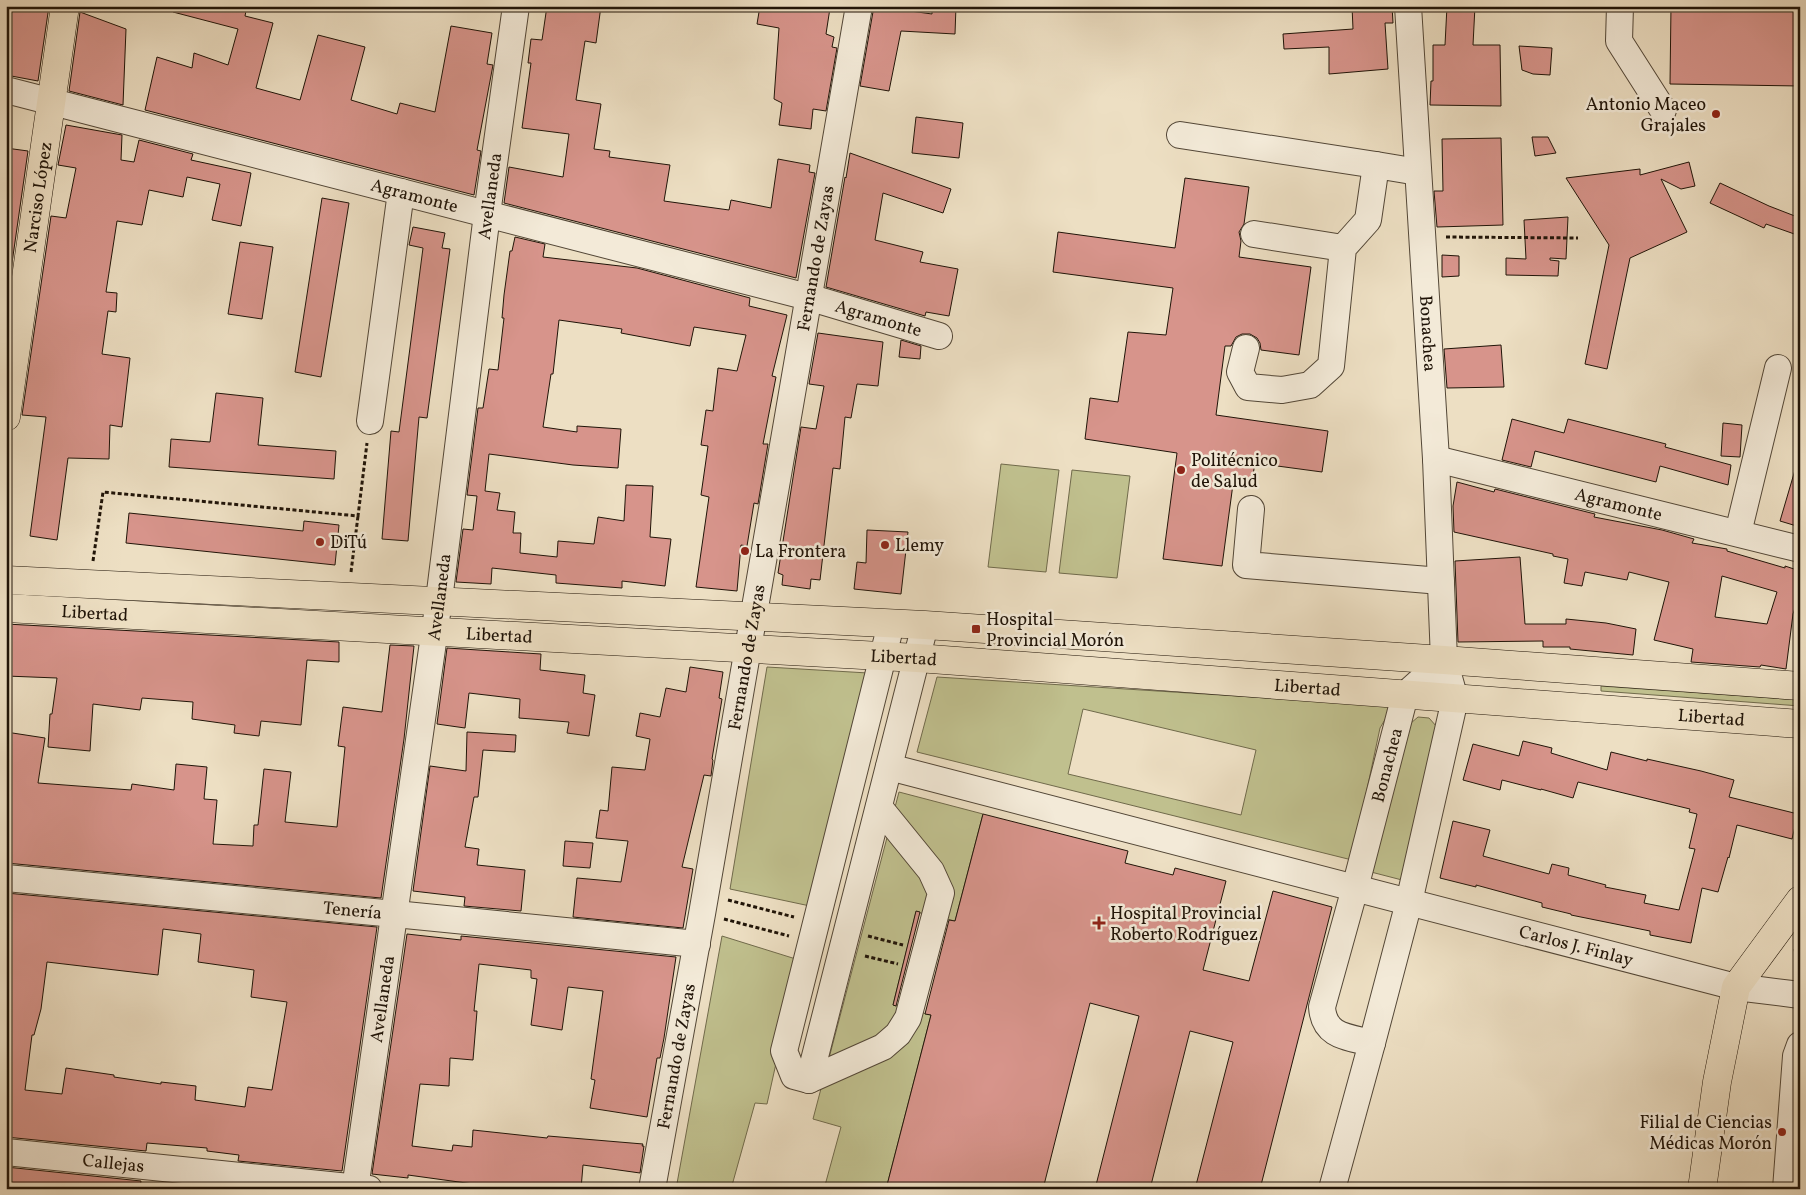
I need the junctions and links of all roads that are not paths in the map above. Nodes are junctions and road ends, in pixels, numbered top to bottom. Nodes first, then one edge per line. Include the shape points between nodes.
1 (65, 6) edge
2 (516, 6) edge
3 (859, 6) edge
4 (1408, 6) edge
5 (1620, 6) edge
6 (6, 90) edge
7 (51, 101) junction
8 (1663, 110) dead end
9 (1180, 135) dead end
10 (1376, 165) junction
11 (1418, 172) junction
12 (401, 192) junction
13 (487, 214) junction
14 (1254, 234) dead end
15 (1343, 248) junction
16 (808, 297) junction
17 (939, 336) dead end
18 (1246, 348) dead end
19 (1778, 368) dead end
20 (6, 417) edge
21 (370, 421) road end
22 (1436, 459) junction
23 (1251, 509) dead end
24 (1738, 533) junction
25 (1800, 549) edge
26 (6, 580) edge
27 (1441, 581) junction
28 (439, 600) junction
29 (6, 608) edge
30 (752, 617) junction
31 (891, 624) junction
32 (925, 626) junction
33 (434, 632) junction
34 (748, 648) junction
35 (883, 657) junction
36 (917, 658) junction
37 (1444, 660) junction
38 (1800, 686) edge
39 (1405, 695) junction
40 (1455, 699) junction
41 (1800, 724) edge
42 (889, 767) junction
43 (879, 807) junction
44 (6, 878) edge
45 (1355, 888) junction
46 (1800, 900) edge
47 (1409, 902) junction
48 (395, 914) junction
49 (697, 944) junction
50 (1736, 987) junction
51 (1800, 995) edge
52 (1372, 1044) junction
53 (1800, 1044) edge
54 (809, 1080) junction
55 (1795, 1134) edge
56 (6, 1152) edge
57 (360, 1188) edge
58 (652, 1189) edge
59 (1332, 1189) edge
60 (1702, 1189) edge
61 (1786, 1189) edge

1 - 7 main road, Narciso López
2 - 13 street, Avellaneda
3 - 16 street, Fernando de Zayas
4 - 11 street, Bonachea
5 - 8 street via 1619,41
6 - 7 street, Agramonte
7 - 12 street, Agramonte
7 - 20 main road, Narciso López
9 - 10 street
10 - 11 street
10 - 15 street via 1368,220
11 - 22 street, Bonachea
12 - 13 street, Agramonte
12 - 21 street
13 - 16 street, Agramonte
13 - 28 street, Avellaneda
14 - 15 street
15 - 18 street via 1331,366 1310,385 1282,390 1248,387 1240,372
16 - 17 street, Agramonte
16 - 30 street, Fernando de Zayas
19 - 24 street
22 - 24 street, Agramonte
22 - 27 street, Bonachea
23 - 27 street via 1246,566
24 - 25 street, Agramonte
26 - 28 main road, Libertad
27 - 37 street, Bonachea
28 - 30 main road, Libertad
28 - 33 street, Avellaneda
29 - 33 main road, Libertad
30 - 31 main road, Libertad
30 - 34 street, Fernando de Zayas
31 - 32 main road, Libertad
31 - 35 street
32 - 36 street
32 - 37 main road, Libertad
33 - 34 main road, Libertad
33 - 48 street, Avellaneda
34 - 35 main road, Libertad
34 - 49 street, Fernando de Zayas
35 - 36 main road, Libertad
35 - 54 street via 784,1052 794,1076
36 - 39 main road, Libertad
36 - 42 street
37 - 38 main road, Libertad
37 - 39 street
37 - 40 street, Bonachea
39 - 40 main road, Libertad
39 - 45 street, Bonachea
40 - 41 main road, Libertad
40 - 47 street, Bonachea
42 - 43 street
42 - 45 street, Carlos J. Finlay
43 - 54 street
43 - 54 street via 931,872 941,893 908,1018 898,1034 884,1047
44 - 48 street, Tenería
45 - 47 street, Carlos J. Finlay
45 - 52 street, Bonachea via 1322,1007 1326,1024 1339,1035
46 - 50 main road
47 - 50 street, Carlos J. Finlay
47 - 52 street, Bonachea
48 - 49 street, Tenería
48 - 57 street, Avellaneda
49 - 58 street, Fernando de Zayas
50 - 51 street, Carlos J. Finlay
50 - 60 main road via 1717,1082
52 - 59 street, Bonachea
53 - 55 street via 1796,1056
55 - 61 street
56 - 57 street, Callejas

